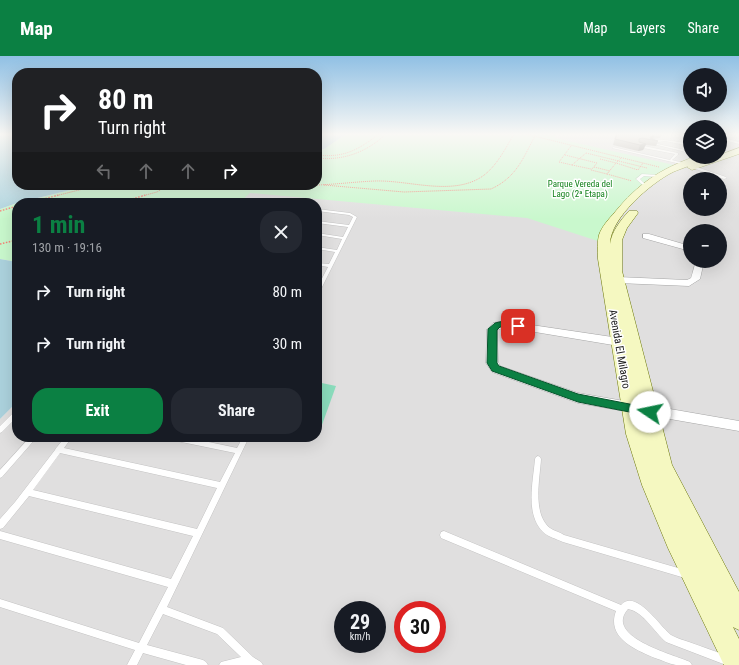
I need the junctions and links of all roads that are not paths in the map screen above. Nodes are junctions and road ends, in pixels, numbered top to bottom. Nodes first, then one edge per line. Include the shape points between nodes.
1 (697, 164) edge
2 (700, 164) edge
3 (710, 164) edge
4 (719, 172) edge
5 (322, 211) edge
6 (322, 223) edge
7 (350, 226) junction
8 (322, 235) edge
9 (646, 236) dead end
10 (344, 238) junction
11 (683, 247) edge
12 (322, 248) edge
13 (338, 250) junction
14 (322, 265) edge
15 (331, 266) junction
16 (698, 268) edge
17 (618, 280) junction
18 (323, 282) edge
19 (619, 342) junction
20 (630, 408) junction
21 (650, 412) junction
22 (12, 418) edge
23 (739, 426) edge
24 (0, 430) edge
25 (30, 442) edge
26 (65, 442) edge
27 (198, 442) edge
28 (243, 442) edge
29 (58, 450) junction
30 (239, 450) junction
31 (538, 459) dead end
32 (0, 475) edge
33 (221, 486) junction
34 (27, 492) junction
35 (0, 525) edge
36 (198, 533) junction
37 (0, 535) edge
38 (444, 535) dead end
39 (695, 578) junction
40 (173, 584) junction
41 (0, 603) edge
42 (161, 609) junction
43 (621, 609) junction
44 (739, 617) edge
45 (141, 648) junction
46 (250, 660) junction
47 (738, 664) edge
48 (132, 665) edge
49 (204, 665) edge
50 (224, 665) edge
51 (258, 665) edge
52 (687, 665) edge

1 - 17 main road, Avenida El Milagro via 671,176 623,223 615,243
2 - 19 main road, Avenida El Milagro via 615,217 606,232 604,258
3 - 4 lane
5 - 7 lane via 350,214 355,217
6 - 7 lane
7 - 10 lane
8 - 10 lane
9 - 11 street
10 - 13 lane
12 - 13 lane
13 - 15 lane
14 - 15 lane
15 - 18 lane
16 - 17 street via 695,279 689,283
17 - 21 main road, Avenida El Milagro
19 - 20 main road, Avenida El Milagro
19 - 20 street via 504,324 492,329 492,363 496,369 578,398
20 - 21 street
20 - 39 main road, Avenida El Milagro via 635,434 652,485
21 - 23 street
21 - 44 main road, Avenida El Milagro via 662,466
22 - 24 lane
25 - 32 lane
26 - 29 lane
27 - 30 lane
28 - 30 lane
29 - 33 lane
29 - 34 lane
30 - 33 lane
31 - 39 lane via 536,508 547,530 563,538
33 - 36 lane
34 - 35 lane
34 - 36 lane
36 - 40 lane
37 - 40 lane
38 - 43 lane
39 - 47 main road, Avenida El Milagro
40 - 42 lane
41 - 45 lane
42 - 45 lane
42 - 46 lane via 220,631
43 - 47 lane via 626,605 632,605 648,616 669,639
43 - 52 lane via 618,617 619,627 632,642
45 - 48 lane
45 - 49 lane
46 - 50 lane
46 - 51 lane

